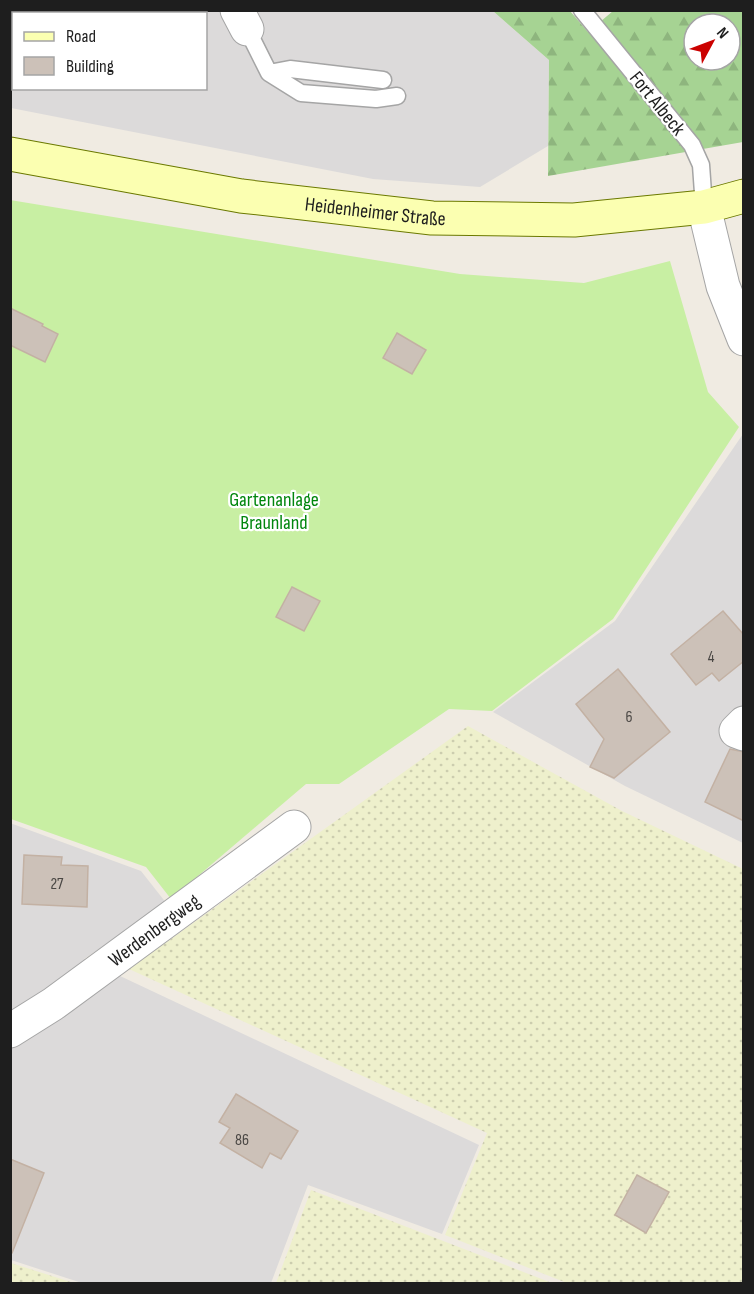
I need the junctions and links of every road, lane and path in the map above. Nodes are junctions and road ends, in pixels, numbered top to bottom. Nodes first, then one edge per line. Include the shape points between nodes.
1 (582, 10) edge
2 (242, 20) edge
3 (269, 73) junction
4 (383, 80) dead end
5 (397, 96) dead end
6 (10, 154) edge
7 (744, 196) edge
8 (704, 207) junction
9 (744, 339) edge
10 (744, 723) edge
11 (744, 734) edge
12 (294, 827) dead end
13 (10, 1031) edge

1 - 8 lane, Fort Albeck via 692,145 701,165
2 - 3 lane
3 - 4 lane via 290,69
3 - 5 lane via 301,93 376,99
6 - 8 main road, Heidenheimer Straße via 242,196 432,218 574,220
7 - 8 main road, Heidenheimer Straße
8 - 9 street via 723,286
10 - 11 street via 736,731
12 - 13 street, Werdenbergweg via 53,1004

